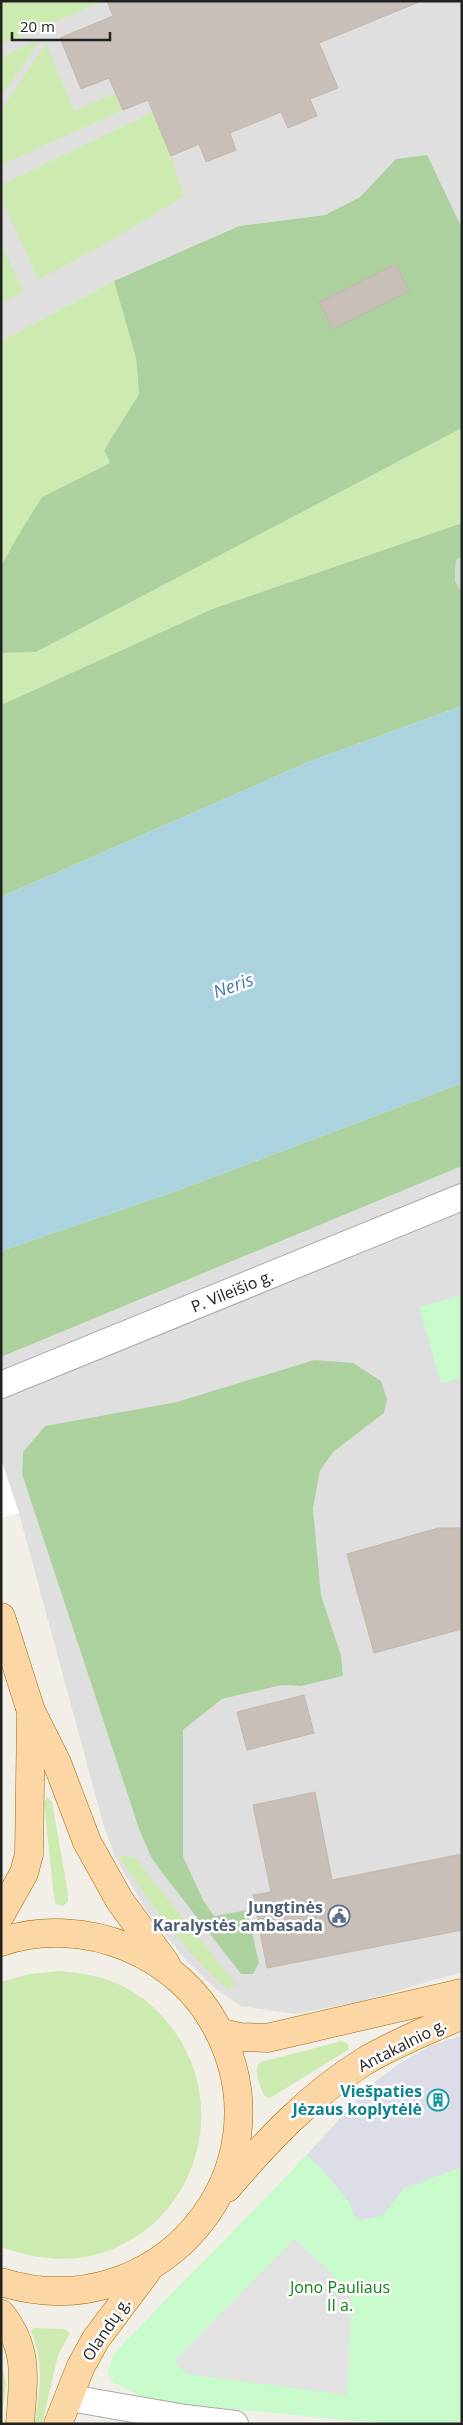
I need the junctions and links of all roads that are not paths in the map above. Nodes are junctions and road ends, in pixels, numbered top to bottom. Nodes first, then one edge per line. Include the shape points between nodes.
1 (462, 1197) edge
2 (1, 1384) edge
3 (1, 1617) edge
4 (31, 1710) junction
5 (1, 1914) edge
6 (1, 1942) edge
7 (173, 1973) junction
8 (462, 1993) edge
9 (462, 2015) edge
10 (219, 2032) junction
11 (215, 2203) junction
12 (152, 2266) junction
13 (1, 2282) edge
14 (1, 2314) edge
15 (70, 2398) junction
16 (20, 2424) edge
17 (58, 2424) edge
18 (235, 2424) edge

1 - 2 street, P. Vileišio g.
3 - 4 main road
4 - 5 main road via 29,1854 24,1873
4 - 7 main road via 57,1764 86,1842 103,1874
6 - 7 main road via 41,1934 76,1934 111,1940 144,1954
7 - 10 main road via 202,2003
8 - 10 main road, Antakalnio g. via 267,2038
9 - 11 main road, Antakalnio g. via 364,2062 330,2086 271,2138
10 - 11 main road via 236,2080 239,2112 228,2174
11 - 12 main road via 194,2232
12 - 13 main road via 108,2285 79,2291 48,2292
12 - 15 main road, Olandų g. via 96,2338 81,2366
14 - 16 main road via 19,2344 24,2368
15 - 17 main road, Olandų g.
15 - 18 street

